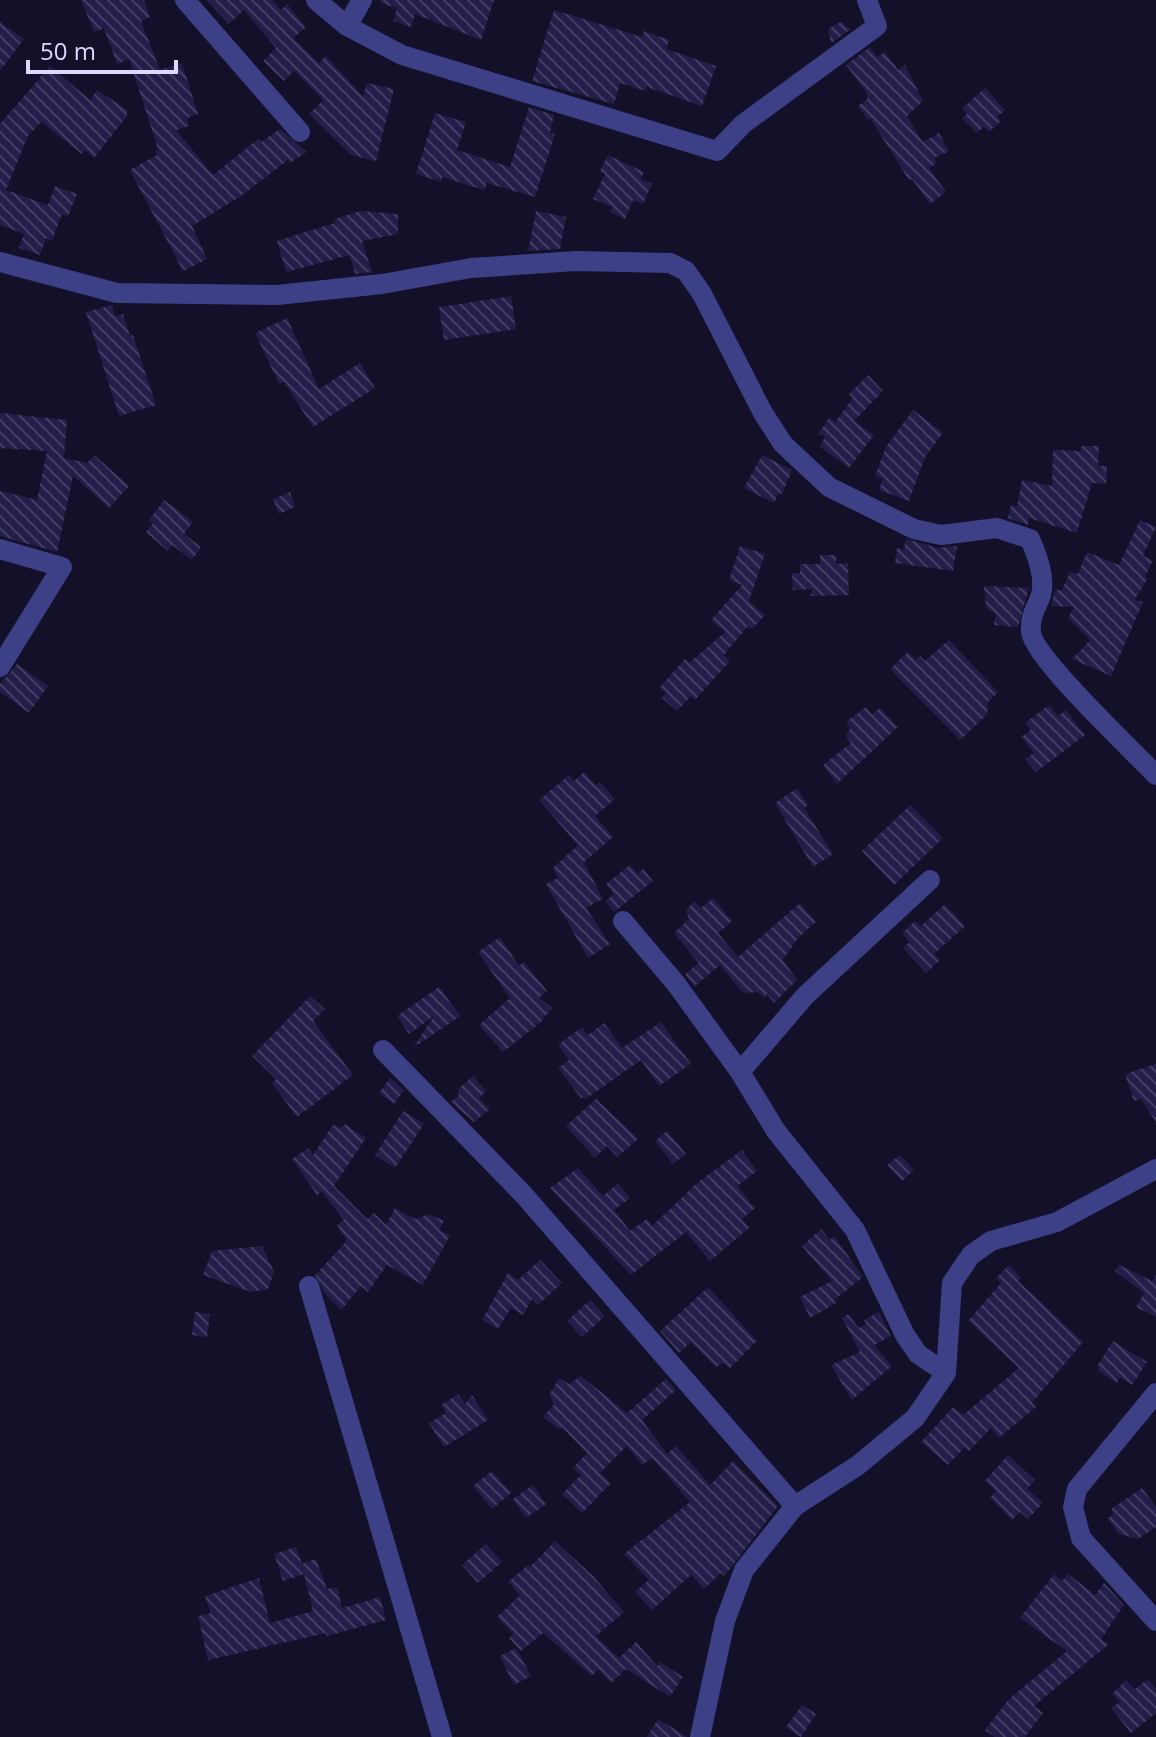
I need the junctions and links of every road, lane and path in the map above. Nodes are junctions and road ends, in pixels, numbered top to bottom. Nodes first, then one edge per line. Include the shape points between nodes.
1 (185, 0) edge
2 (316, 0) edge
3 (362, 0) edge
4 (867, 0) edge
5 (347, 26) junction
6 (300, 132) dead end
7 (0, 262) edge
8 (0, 549) edge
9 (0, 667) edge
10 (1156, 775) edge
11 (930, 880) dead end
12 (623, 921) dead end
13 (383, 1050) dead end
14 (740, 1072) junction
15 (1156, 1169) edge
16 (309, 1286) dead end
17 (946, 1373) junction
18 (1156, 1393) edge
19 (795, 1506) junction
20 (1156, 1621) edge
21 (442, 1737) edge
22 (700, 1737) edge

1 - 6 street
2 - 5 street
3 - 5 street
4 - 5 street via 877,26 743,124 717,151 402,55
7 - 10 street via 117,293 277,295 471,268 576,261 670,263 686,271 702,294 783,444 829,487 914,529 941,535 997,528 1030,539 1040,562 1041,595 1029,616 1031,633 1067,682
8 - 9 street via 62,567
11 - 14 street via 805,996
12 - 14 street
13 - 19 street via 523,1194
14 - 17 street via 776,1131 855,1230 918,1354
15 - 17 street via 1057,1222 991,1241 971,1255 952,1283
16 - 21 street
17 - 19 street via 915,1418 857,1466
18 - 20 street via 1077,1489 1073,1507 1081,1538
19 - 22 street via 744,1570 725,1621

